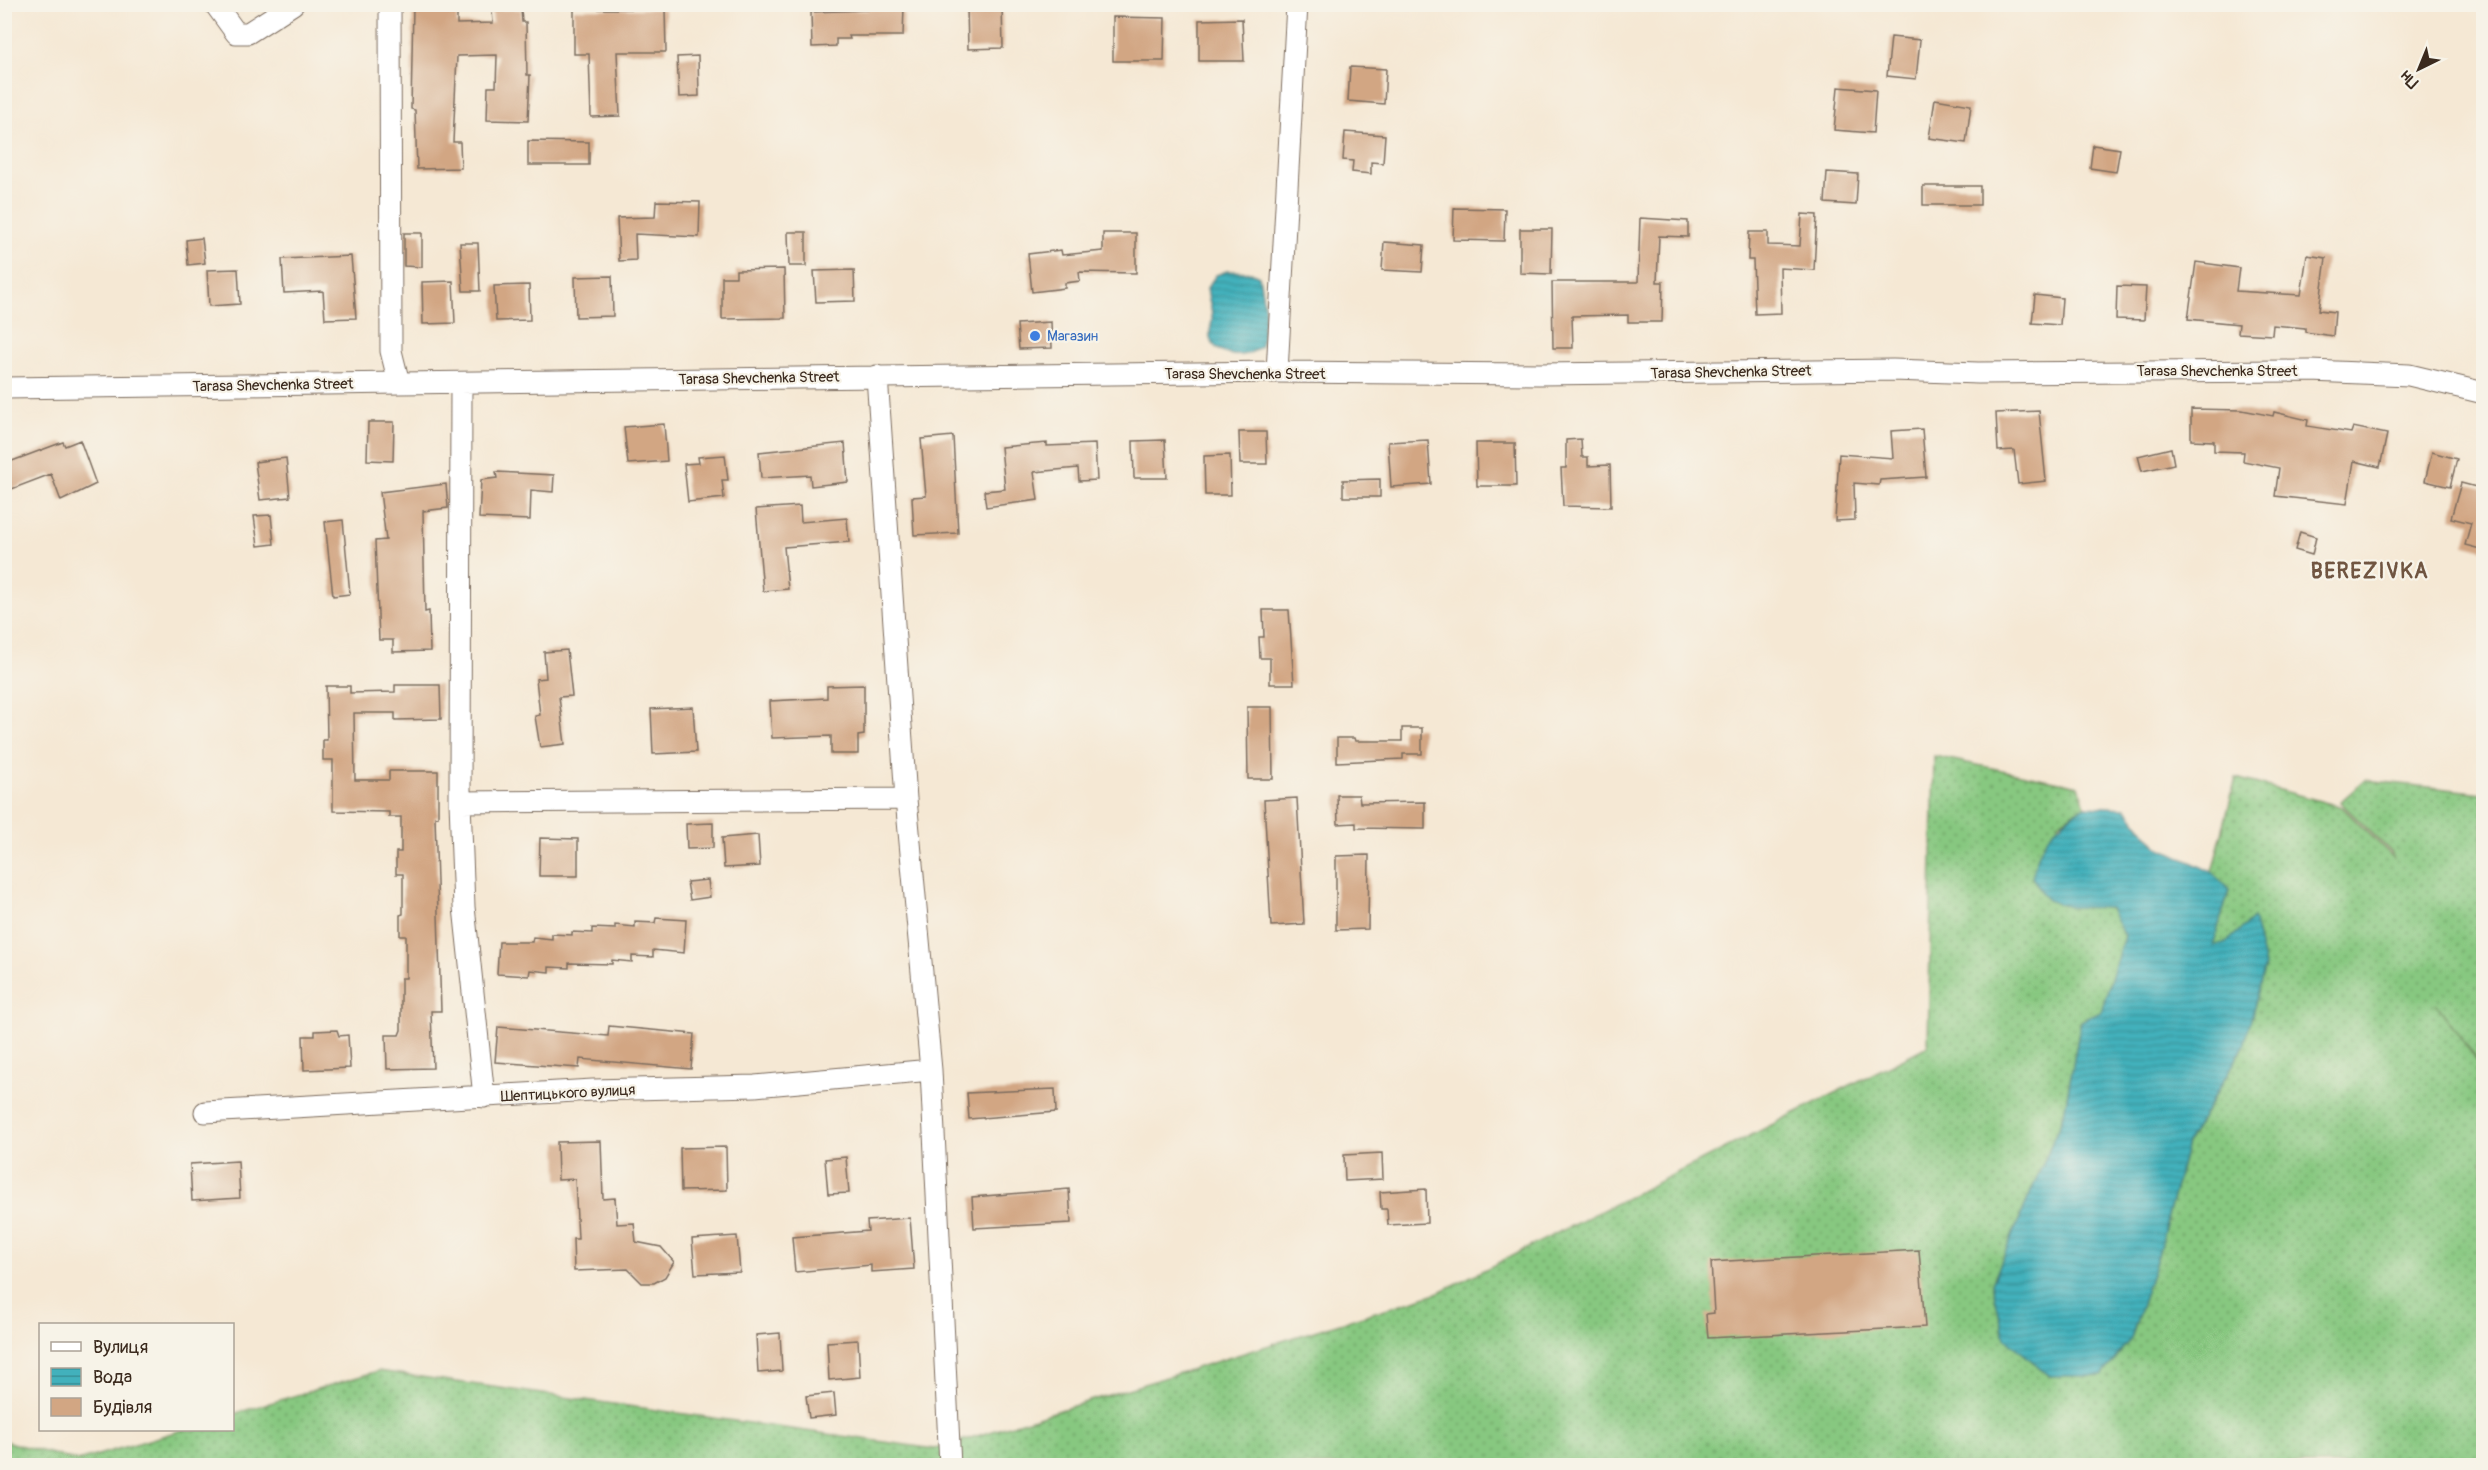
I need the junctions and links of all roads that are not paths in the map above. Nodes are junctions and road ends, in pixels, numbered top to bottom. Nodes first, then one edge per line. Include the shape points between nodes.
1 (215, 4) edge
2 (293, 4) edge
3 (390, 4) edge
4 (1298, 4) edge
5 (1276, 372) junction
6 (877, 376) junction
7 (461, 382) junction
8 (399, 383) junction
9 (4, 387) edge
10 (2484, 393) edge
11 (906, 799) junction
12 (460, 802) junction
13 (931, 1070) junction
14 (484, 1097) junction
15 (205, 1112) dead end
16 (950, 1466) edge

1 - 2 street via 236,33 248,33
3 - 8 street via 392,351
4 - 5 street
5 - 6 street, Tarasa Shevchenka Street
5 - 10 street, Tarasa Shevchenka Street via 2311,371 2409,375
6 - 7 street, Tarasa Shevchenka Street
6 - 11 street
7 - 8 street, Tarasa Shevchenka Street
7 - 12 street
8 - 9 street, Tarasa Shevchenka Street
11 - 12 street
11 - 13 street
12 - 14 street via 464,907
13 - 14 street, Шептицького вулиця via 755,1086
13 - 16 street
14 - 15 street, Шептицького вулиця

